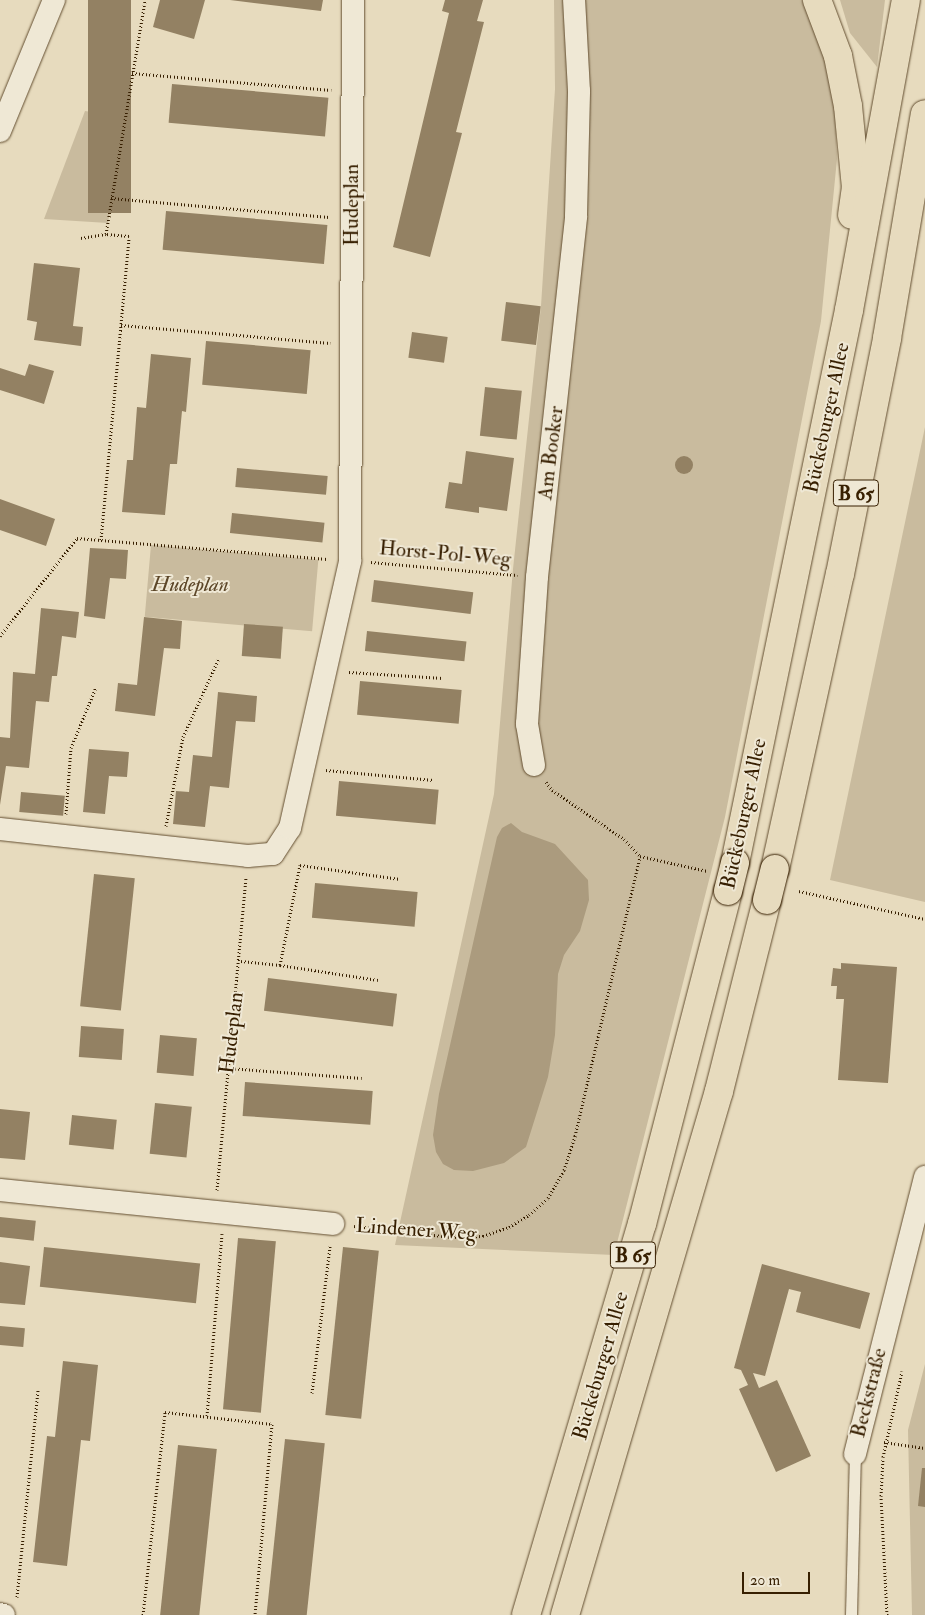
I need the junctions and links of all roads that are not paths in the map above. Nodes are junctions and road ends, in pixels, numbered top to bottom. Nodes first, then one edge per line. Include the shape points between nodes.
1 (54, 0) edge
2 (354, 0) edge
3 (574, 0) edge
4 (818, 0) edge
5 (906, 0) edge
6 (925, 114) edge
7 (0, 131) edge
8 (849, 310) junction
9 (534, 765) road end
10 (0, 829) edge
11 (925, 1177) edge
12 (0, 1190) edge
13 (333, 1224) road end
14 (855, 1454) joint
15 (526, 1615) edge
16 (565, 1615) edge
17 (850, 1615) edge

1 - 7 street
2 - 10 street, Hudeplan via 350,561 290,828 273,854 248,856
3 - 9 street, Am Booker via 579,91 576,216 537,576 527,724
4 - 8 highway via 838,56 848,106 856,187 845,265
5 - 8 highway, Bückeburger Allee / B 65
6 - 16 highway, Bückeburger Allee / B 65, bridge via 887,338 840,574 775,869 719,1091
8 - 15 highway, Bückeburger Allee / B 65, bridge via 735,863 639,1234
11 - 14 street, Beckstraße
12 - 13 street, Lindener Weg
14 - 17 lane, Beckstraße

